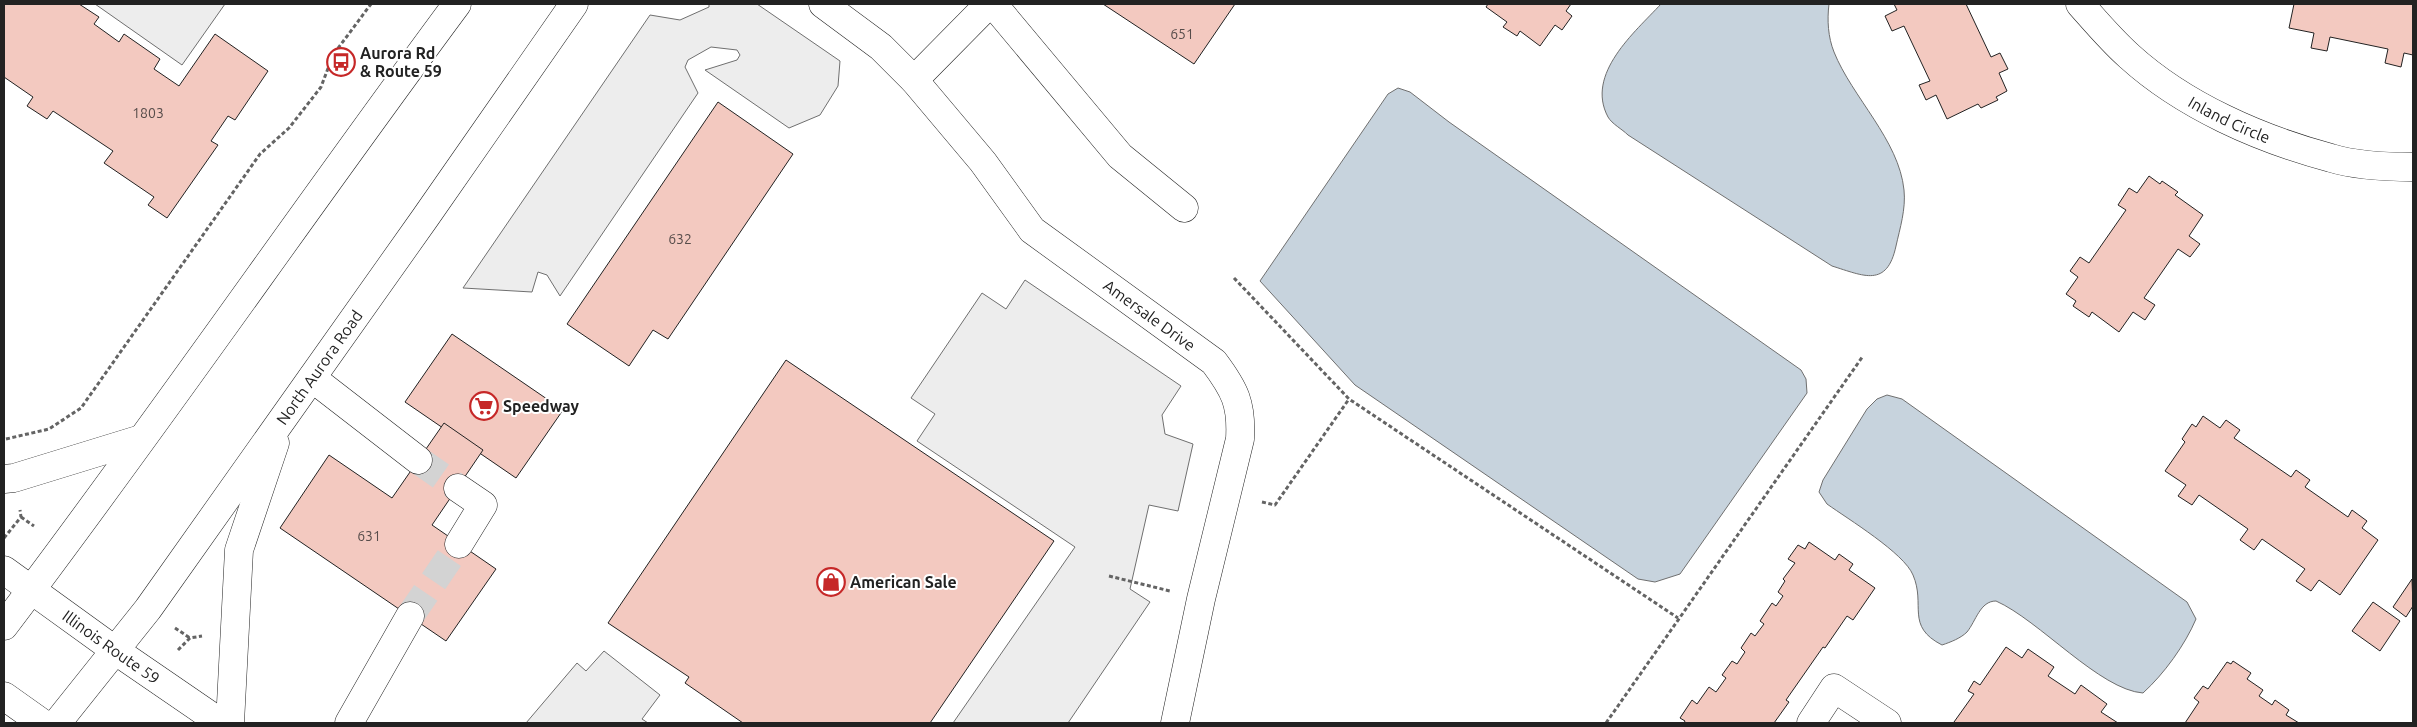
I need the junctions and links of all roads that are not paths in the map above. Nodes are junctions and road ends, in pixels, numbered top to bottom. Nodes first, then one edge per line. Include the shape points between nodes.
1 (457, 4) edge
2 (574, 4) edge
3 (824, 4) edge
4 (989, 4) edge
5 (993, 4) edge
6 (2080, 4) edge
7 (914, 80) junction
8 (2413, 168) edge
9 (1184, 208) dead end
10 (312, 378) junction
11 (284, 416) junction
12 (141, 439) junction
13 (418, 460) tunnel mouth
14 (458, 488) tunnel mouth
15 (11, 490) edge
16 (459, 544) tunnel mouth
17 (4, 570) edge
18 (31, 590) junction
19 (410, 616) tunnel mouth
20 (4, 626) edge
21 (116, 651) junction
22 (4, 696) edge
23 (42, 723) edge
24 (57, 723) edge
25 (221, 723) edge
26 (230, 723) edge
27 (349, 723) edge
28 (1175, 723) edge
29 (1810, 723) edge
30 (1887, 723) edge

1 - 12 main road
2 - 10 main road, North Aurora Road
3 - 7 main road, Amersale Drive via 881,47
4 - 7 main road
5 - 9 main road via 1120,156
6 - 8 main road, Inland Circle via 2130,57 2210,110 2265,137 2332,159
7 - 28 main road, Amersale Drive via 983,162 1032,230 1214,362 1231,385 1241,416 1240,439
10 - 11 main road, North Aurora Road
10 - 13 main road
11 - 21 main road, North Aurora Road
11 - 26 main road via 239,550
12 - 15 main road via 14,478
12 - 18 main road
14 - 16 main road via 483,505
17 - 18 main road, Illinois Route 59
18 - 20 main road
18 - 21 main road, Illinois Route 59
19 - 27 main road
21 - 24 main road, North Aurora Road
21 - 25 main road, Illinois Route 59
22 - 23 main road
29 - 30 main road via 1834,688

